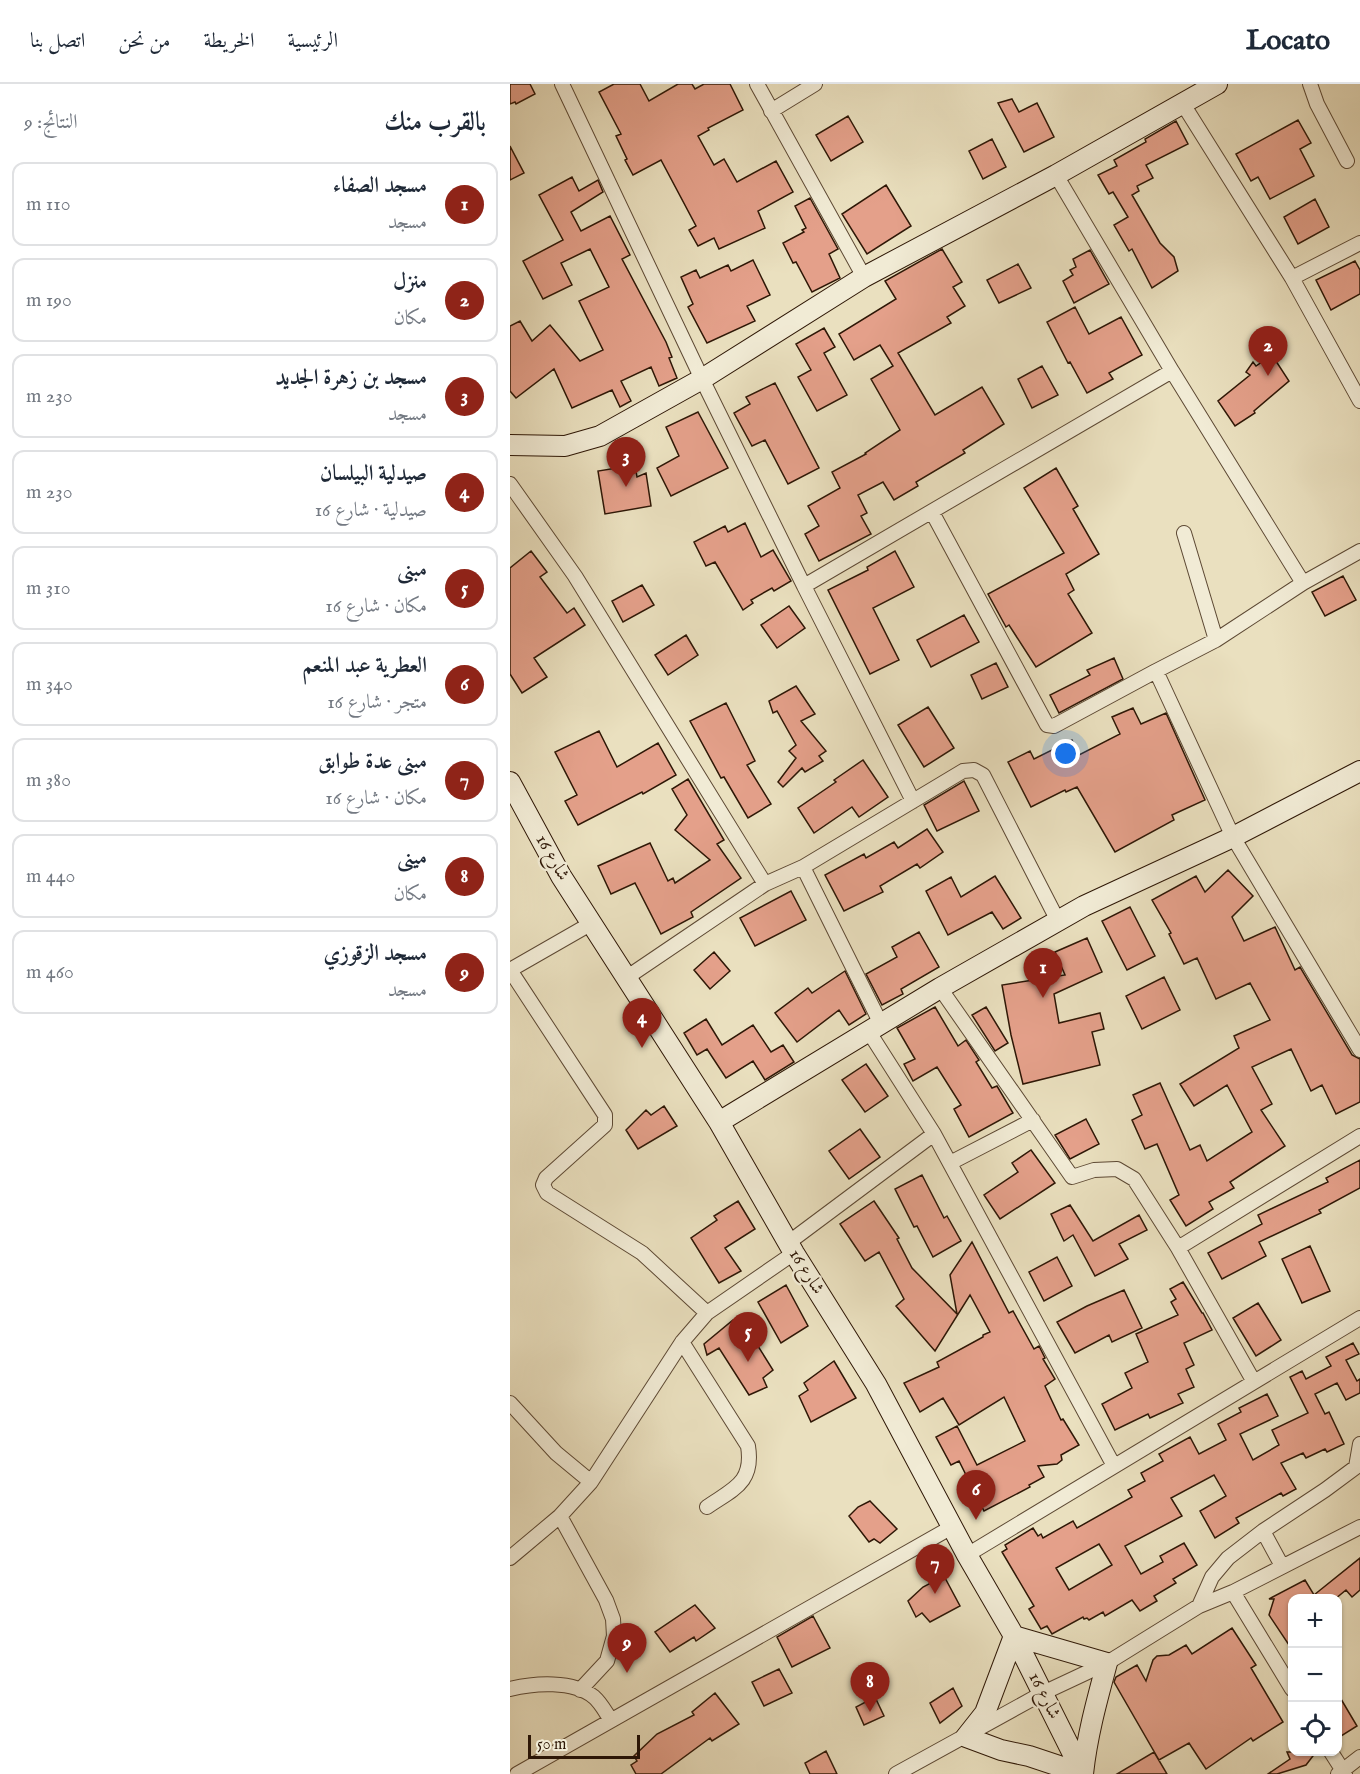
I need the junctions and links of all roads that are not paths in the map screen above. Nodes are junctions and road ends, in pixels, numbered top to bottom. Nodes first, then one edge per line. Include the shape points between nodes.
1 (562, 84) edge
2 (757, 84) edge
3 (816, 84) edge
4 (1217, 84) edge
5 (1310, 84) edge
6 (1183, 104) junction
7 (771, 111) junction
8 (1347, 161) dead end
9 (1056, 175) junction
10 (1360, 243) edge
11 (864, 278) junction
12 (1292, 278) junction
13 (1172, 371) junction
14 (702, 380) junction
15 (1360, 401) edge
16 (510, 445) edge
17 (510, 484) edge
18 (932, 512) junction
19 (1184, 533) dead end
20 (1360, 551) edge
21 (1303, 583) junction
22 (804, 586) junction
23 (1216, 640) junction
24 (1156, 671) junction
25 (1360, 771) edge
26 (510, 782) edge
27 (913, 801) junction
28 (1233, 837) junction
29 (803, 867) junction
30 (765, 884) junction
31 (1058, 921) junction
32 (592, 923) junction
33 (510, 970) edge
34 (626, 978) junction
35 (940, 988) junction
36 (875, 1028) junction
37 (1360, 1050) edge
38 (1033, 1120) junction
39 (719, 1122) junction
40 (934, 1134) junction
41 (1360, 1136) edge
42 (950, 1163) junction
43 (791, 1248) junction
44 (1178, 1248) junction
45 (707, 1313) junction
46 (1360, 1318) edge
47 (682, 1342) junction
48 (1254, 1382) junction
49 (510, 1403) edge
50 (1360, 1444) edge
51 (1114, 1466) junction
52 (591, 1482) junction
53 (707, 1507) dead end
54 (560, 1516) junction
55 (952, 1527) junction
56 (1360, 1527) edge
57 (1263, 1531) junction
58 (967, 1555) junction
59 (510, 1558) edge
60 (1282, 1566) junction
61 (1233, 1592) junction
62 (1199, 1606) junction
63 (1014, 1636) junction
64 (1107, 1663) junction
65 (1288, 1681) edge
66 (510, 1689) edge
67 (580, 1690) junction
68 (1043, 1693) junction
69 (611, 1720) junction
70 (966, 1737) junction
71 (1333, 1756) edge
72 (1360, 1757) edge
73 (1342, 1773) edge
74 (517, 1774) edge
75 (896, 1774) edge
76 (1083, 1774) edge

1 - 14 street
2 - 7 street
3 - 7 street
4 - 6 street
5 - 8 street
6 - 9 street
6 - 12 street
7 - 11 street
9 - 11 street
9 - 13 street
10 - 12 street
11 - 14 street
12 - 15 street
13 - 18 street
13 - 21 street
14 - 16 street via 600,436 565,446
14 - 22 street
17 - 30 street via 575,576
18 - 22 street
18 - 24 street via 1047,725 1054,726
19 - 23 street
20 - 21 street
21 - 23 street
22 - 27 street
23 - 24 street
24 - 28 street
25 - 28 street
26 - 32 street, شارع 16 via 561,876
27 - 29 street
27 - 31 street via 963,771 974,770 983,775
28 - 31 street
28 - 37 street
29 - 30 street
29 - 36 street
30 - 34 street
31 - 35 street
32 - 33 street
32 - 34 street, شارع 16
33 - 45 street via 607,1120 546,1178 543,1185 547,1193 642,1253
34 - 39 street, شارع 16
35 - 36 street
35 - 38 street
36 - 39 street
36 - 40 street
38 - 42 street
38 - 44 street via 1072,1177 1094,1170 1117,1169 1134,1179
39 - 43 street, شارع 16
40 - 42 street
40 - 43 street
41 - 44 street
42 - 51 street
43 - 45 street
43 - 55 street, شارع 16 via 876,1384
44 - 48 street
45 - 47 street
46 - 48 street
47 - 52 street
47 - 53 street via 748,1446 751,1462 744,1481
48 - 51 street
49 - 52 street via 556,1453
50 - 57 street via 1356,1467
51 - 58 street
52 - 54 street
54 - 59 street
54 - 67 street via 606,1600 614,1636 607,1661
55 - 58 street, شارع 16
55 - 69 street
56 - 60 street
57 - 60 street
57 - 62 street via 1228,1558 1212,1577
58 - 63 street, شارع 16
60 - 61 street
61 - 62 street
61 - 65 street
62 - 64 street
63 - 64 street
63 - 68 street, شارع 16
63 - 70 street via 985,1713
64 - 68 street
64 - 76 street via 1085,1749
66 - 67 street via 558,1684
67 - 69 street via 594,1697
68 - 70 street
68 - 76 street, شارع 16
69 - 74 street
70 - 75 street
70 - 76 street
71 - 73 street
72 - 73 street

